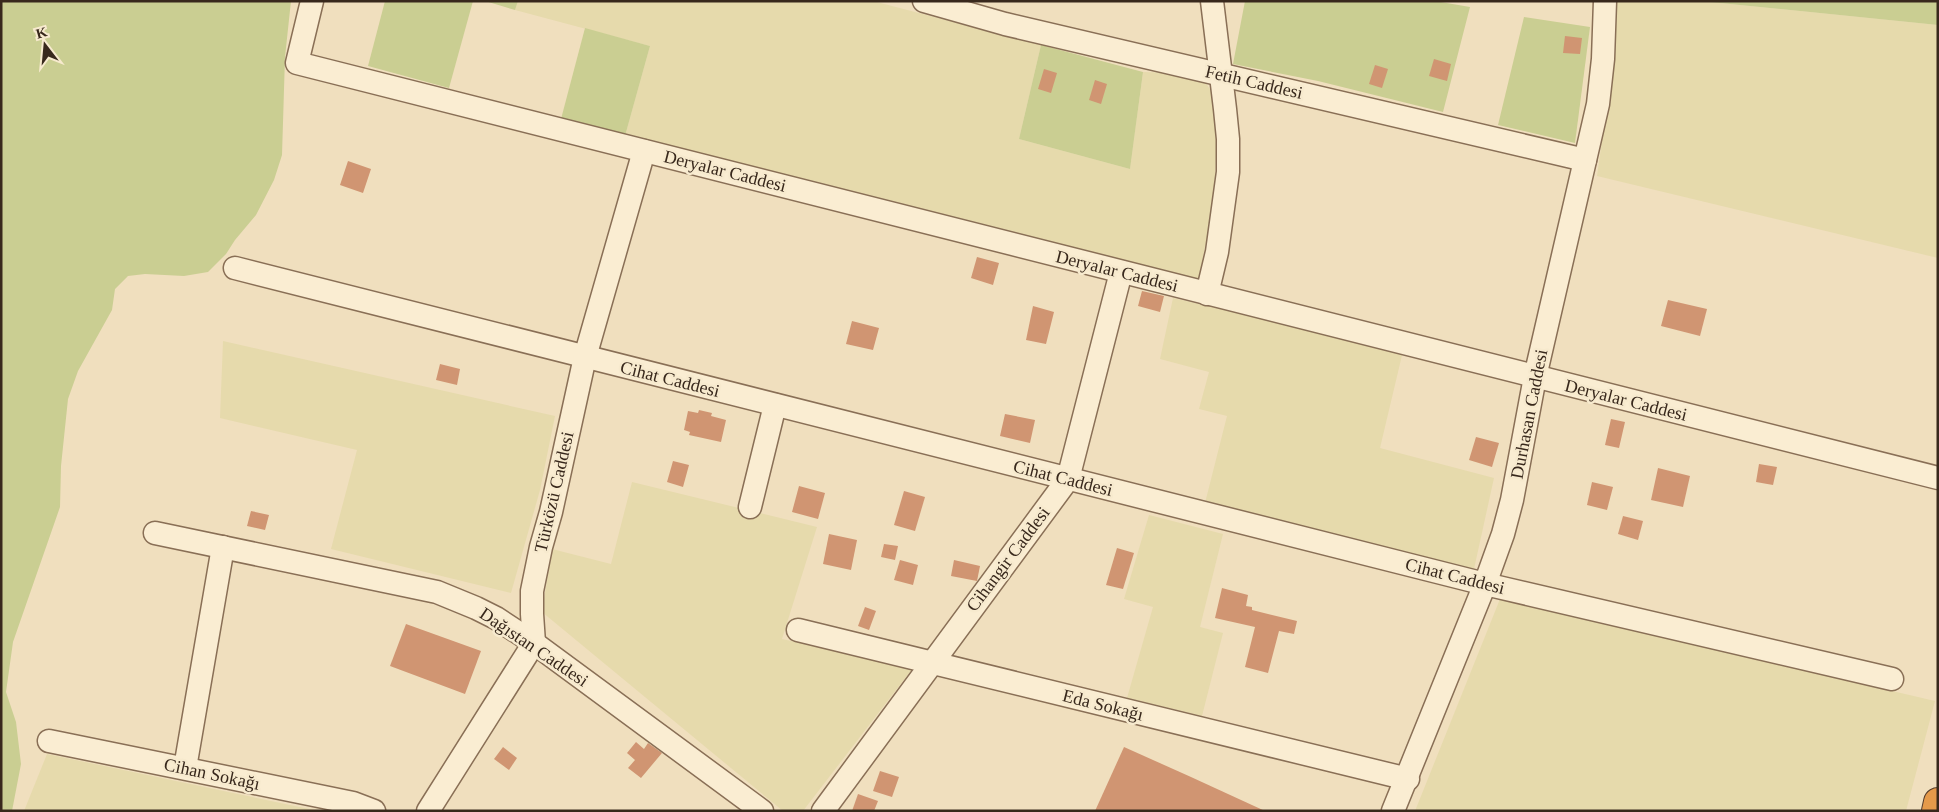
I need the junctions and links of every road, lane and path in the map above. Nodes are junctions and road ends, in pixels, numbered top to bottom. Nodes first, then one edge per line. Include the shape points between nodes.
1 (312, 1) edge
2 (924, 1) edge
3 (1212, 1) edge
4 (1605, 1) edge
5 (1220, 74) junction
6 (644, 151) junction
7 (1585, 160) junction
8 (235, 268) dead end
9 (1121, 272) junction
10 (1207, 294) junction
11 (585, 357) junction
12 (1535, 377) junction
13 (775, 405) junction
14 (1938, 478) edge
15 (1068, 479) junction
16 (750, 507) dead end
17 (155, 533) dead end
18 (223, 548) junction
19 (1485, 584) junction
20 (798, 630) dead end
21 (534, 642) junction
22 (931, 663) junction
23 (1892, 680) dead end
24 (49, 741) dead end
25 (185, 768) junction
26 (1408, 779) junction
27 (1938, 802) edge
28 (367, 810) edge
29 (428, 811) edge
30 (762, 811) edge
31 (823, 811) edge
32 (1393, 811) edge
33 (1936, 811) edge

1 - 6 street, Deryalar Caddesi via 298,63
2 - 5 street, Fetih Caddesi via 1005,24
3 - 5 street
4 - 7 street, Durhasan Caddesi via 1598,104
5 - 7 street, Fetih Caddesi
5 - 10 street via 1228,139 1228,172 1217,252
6 - 9 street, Deryalar Caddesi
6 - 11 street, Türközü Caddesi
7 - 12 street, Durhasan Caddesi
8 - 11 street, Cihat Caddesi
9 - 10 street, Deryalar Caddesi
9 - 15 street, Cihangir Caddesi
10 - 12 street, Deryalar Caddesi
11 - 13 street, Cihat Caddesi
11 - 21 street, Türközü Caddesi via 536,568 532,591
12 - 14 street, Deryalar Caddesi
12 - 19 street, Durhasan Caddesi via 1512,500
13 - 15 street, Cihat Caddesi
13 - 16 street
15 - 19 street, Cihat Caddesi
15 - 22 street, Cihangir Caddesi
17 - 18 street, Dağıstan Caddesi
18 - 21 street, Dağıstan Caddesi via 437,592 496,618
18 - 25 street
19 - 23 street, Cihat Caddesi
19 - 26 street, Durhasan Caddesi
20 - 22 street, Eda Sokağı
21 - 29 street
21 - 30 street, Dağıstan Caddesi
22 - 26 street, Eda Sokağı
22 - 31 street, Cihangir Caddesi
24 - 25 street, Cihan Sokağı
25 - 28 street, Cihan Sokağı via 353,803
26 - 32 street, Durhasan Caddesi
27 - 33 highway

